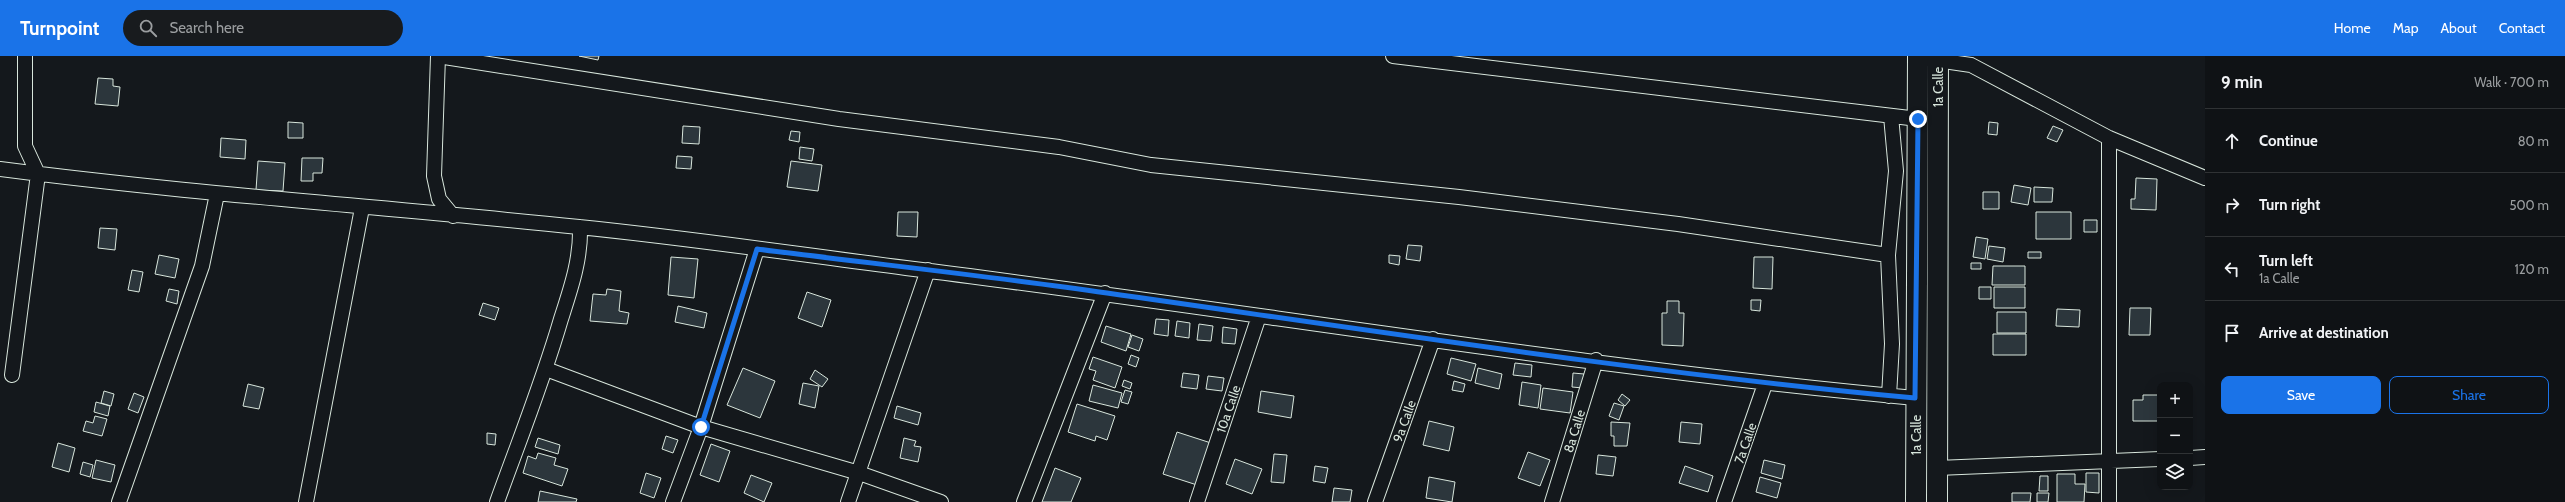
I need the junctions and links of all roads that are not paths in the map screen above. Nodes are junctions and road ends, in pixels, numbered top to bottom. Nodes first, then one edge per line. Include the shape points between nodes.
1 (25, 56) edge
2 (438, 56) edge
3 (1393, 56) edge
4 (1918, 58) edge
5 (1938, 58) edge
6 (1891, 116) junction
7 (1918, 119) junction
8 (2109, 138) junction
9 (0, 169) edge
10 (38, 174) junction
11 (2205, 178) edge
12 (217, 194) junction
13 (362, 208) junction
14 (453, 216) junction
15 (580, 227) junction
16 (757, 249) junction
17 (1888, 255) junction
18 (928, 270) junction
19 (1105, 293) junction
20 (1259, 316) junction
21 (1433, 339) junction
22 (1596, 360) junction
23 (546, 369) junction
24 (12, 375) dead end
25 (1765, 384) junction
26 (1889, 396) junction
27 (1915, 398) junction
28 (701, 427) junction
29 (2205, 457) edge
30 (2193, 458) edge
31 (2157, 459) edge
32 (2110, 461) junction
33 (1937, 468) junction
34 (859, 473) junction
35 (119, 502) edge
36 (306, 502) edge
37 (497, 502) edge
38 (673, 502) edge
39 (848, 502) edge
40 (941, 502) edge
41 (1024, 502) edge
42 (1197, 502) edge
43 (1374, 502) edge
44 (1552, 502) edge
45 (1724, 502) edge
46 (1916, 502) edge
47 (1937, 502) edge
48 (2109, 502) edge

1 - 10 street via 25,146
2 - 14 street via 434,176 440,199
2 - 17 street via 839,119 1059,147 1151,165 1459,197 1678,224
3 - 6 street
4 - 5 street
4 - 7 main road, 1a Calle
5 - 8 street via 1971,65
5 - 33 main road, 1a Calle
6 - 7 street
6 - 17 street via 1896,171
7 - 27 main road, 1a Calle
8 - 11 street
8 - 32 street
9 - 10 street
10 - 12 street
10 - 24 street
12 - 13 street
12 - 35 street via 202,266
13 - 14 street
13 - 36 street
14 - 15 street
15 - 16 street
15 - 23 street via 578,265
16 - 18 street
16 - 28 street
17 - 26 street via 1892,344
18 - 19 street
18 - 34 street
19 - 20 street
19 - 41 street
20 - 21 street
20 - 42 street, 10a Calle
21 - 22 street
21 - 43 street, 9a Calle
22 - 25 street
22 - 44 street, 8a Calle
23 - 28 street
23 - 37 street
25 - 26 street
25 - 45 street, 7a Calle
26 - 27 street
27 - 46 main road, 1a Calle
28 - 34 street
28 - 38 street
29 - 30 street
31 - 32 street
32 - 33 street
32 - 48 street
33 - 47 main road, 1a Calle
34 - 39 street
34 - 40 street

